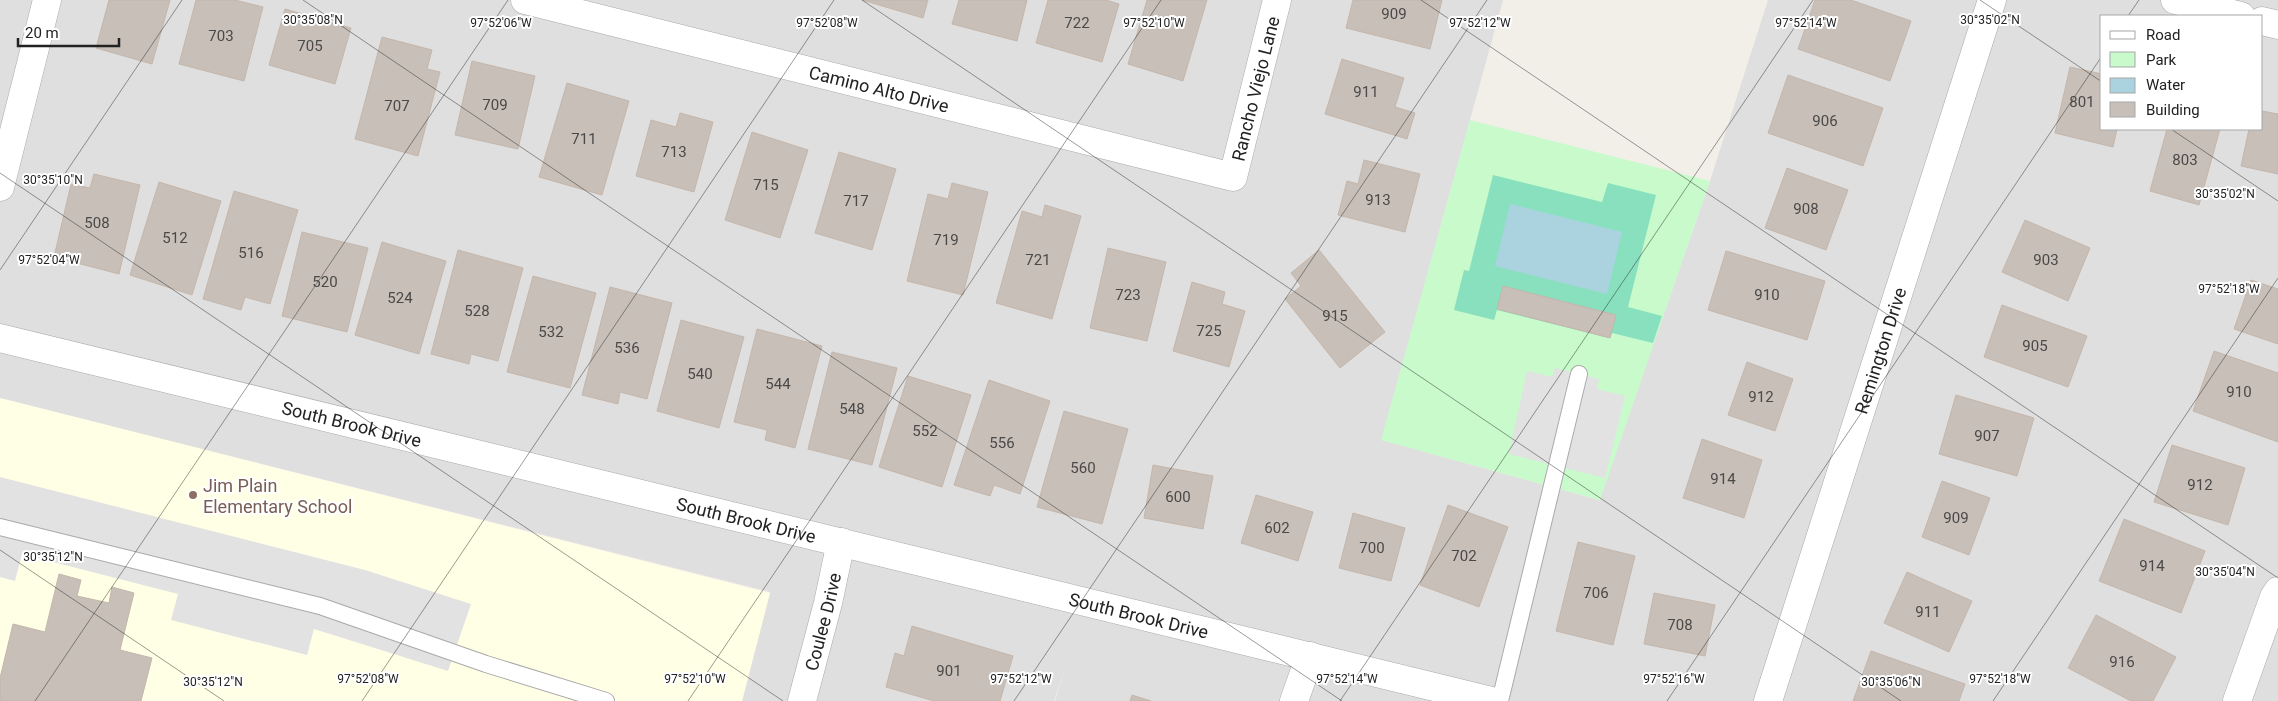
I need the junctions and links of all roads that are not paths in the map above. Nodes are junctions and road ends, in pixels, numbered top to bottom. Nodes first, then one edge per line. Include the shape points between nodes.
1 (47, 0) edge
2 (525, 0) edge
3 (1277, 0) edge
4 (1992, 0) edge
5 (2175, 0) edge
6 (2249, 0) edge
7 (2239, 15) edge
8 (2243, 15) edge
9 (2263, 21) edge
10 (2278, 25) edge
11 (1233, 177) joint
12 (0, 188) edge
13 (0, 338) edge
14 (1579, 374) dead end
15 (0, 527) edge
16 (841, 542) junction
17 (2278, 591) edge
18 (1310, 656) junction
19 (571, 696) edge
20 (606, 701) edge
21 (802, 701) edge
22 (1294, 701) edge
23 (1492, 701) edge
24 (1500, 701) edge
25 (1768, 701) edge
26 (2237, 701) edge

1 - 12 street
2 - 11 street, Camino Alto Drive
3 - 11 street, Rancho Viejo Lane
4 - 25 street, Remington Drive
5 - 7 street
6 - 8 street
9 - 10 street
13 - 16 street, South Brook Drive
14 - 24 lane
15 - 19 lane via 320,606
16 - 18 street, South Brook Drive
16 - 21 street, Coulee Drive
17 - 26 street
18 - 22 street
18 - 23 street, South Brook Drive
19 - 20 lane

